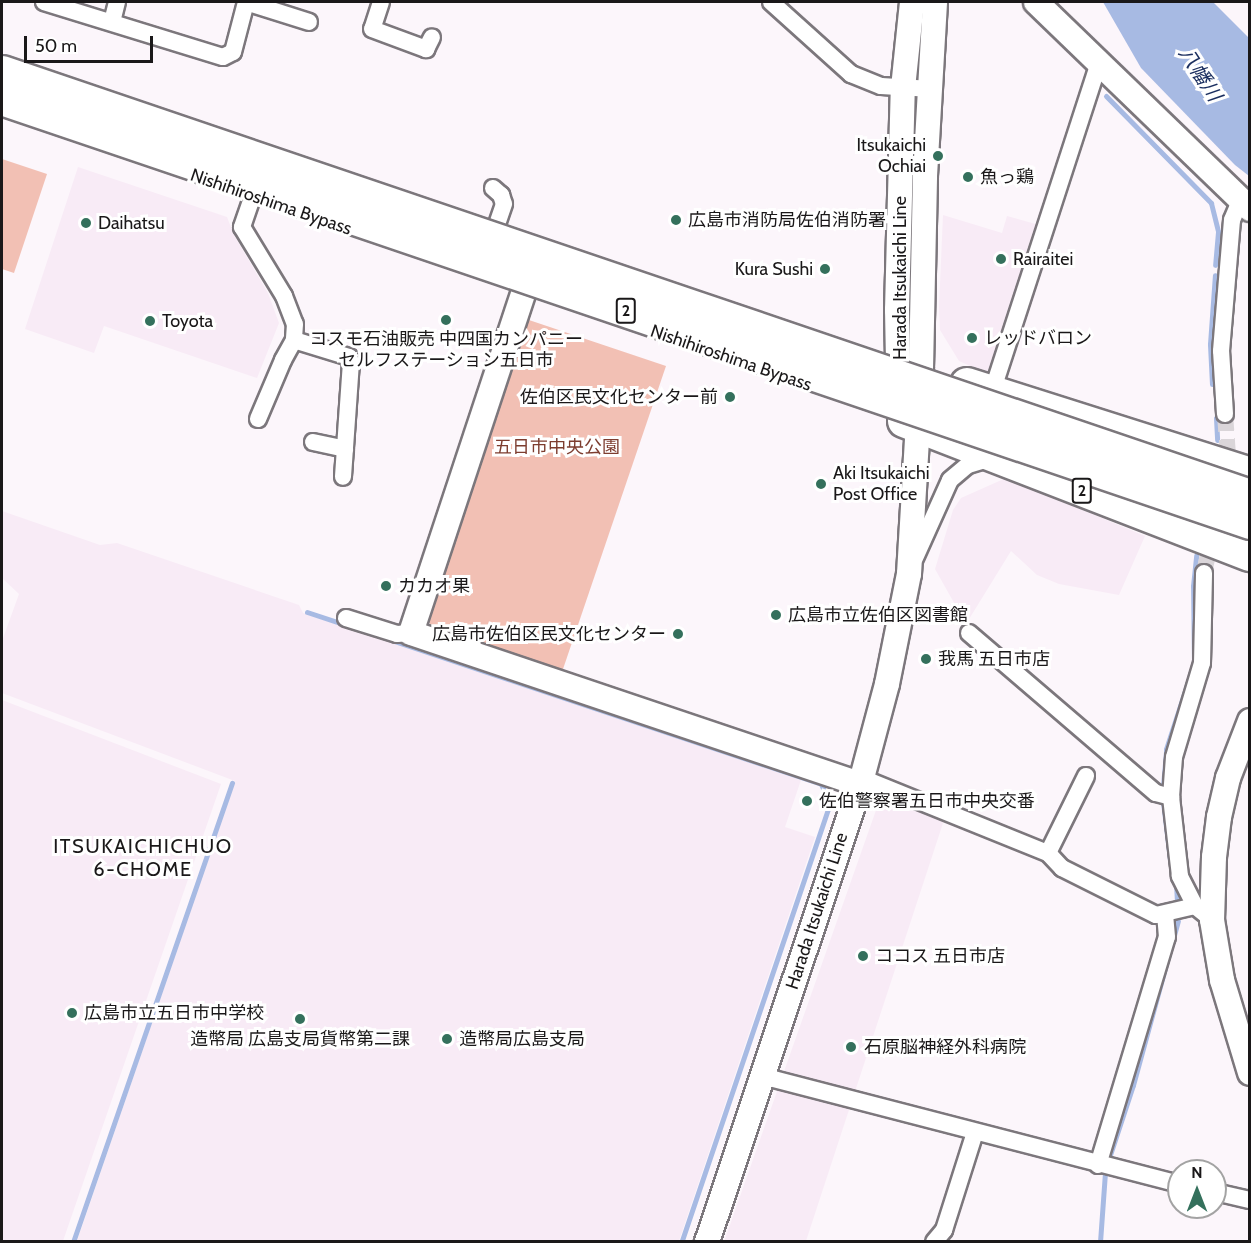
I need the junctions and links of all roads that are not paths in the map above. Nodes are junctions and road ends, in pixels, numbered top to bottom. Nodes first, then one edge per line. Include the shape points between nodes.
1 (44, 2) edge
2 (117, 2) edge
3 (246, 2) edge
4 (381, 2) edge
5 (771, 2) edge
6 (912, 2) edge
7 (935, 2) edge
8 (1036, 2) edge
9 (112, 22) junction
10 (309, 22) dead end
11 (432, 37) dead end
12 (2, 57) edge
13 (1100, 63) junction
14 (2, 72) edge
15 (903, 88) junction
16 (932, 89) junction
17 (2, 99) edge
18 (2, 110) edge
19 (493, 188) dead end
20 (253, 195) junction
21 (1245, 205) edge
22 (497, 224) junction
23 (525, 288) junction
24 (294, 340) junction
25 (910, 365) junction
26 (992, 392) junction
27 (1225, 414) tunnel mouth
28 (258, 419) dead end
29 (915, 425) junction
30 (313, 442) dead end
31 (345, 449) junction
32 (997, 456) junction
33 (1250, 474) edge
34 (343, 477) dead end
35 (1250, 496) edge
36 (1250, 523) edge
37 (1250, 555) edge
38 (1204, 573) tunnel mouth
39 (909, 574) junction
40 (346, 618) dead end
41 (411, 633) junction
42 (969, 633) dead end
43 (1250, 721) edge
44 (1086, 776) dead end
45 (861, 781) junction
46 (1171, 796) junction
47 (1048, 854) junction
48 (1204, 913) junction
49 (1165, 914) junction
50 (1250, 1073) edge
51 (762, 1076) junction
52 (975, 1132) junction
53 (1098, 1165) junction
54 (1167, 1181) edge
55 (1227, 1195) edge
56 (1250, 1200) edge
57 (707, 1242) edge
58 (934, 1242) edge

1 - 9 street
2 - 9 street
3 - 9 street via 233,52 223,57
3 - 10 street
4 - 11 street via 372,29 426,49
5 - 15 street via 851,74 880,86
6 - 15 main road, Harada Itsukaichi Line
7 - 16 main road, Harada Itsukaichi Line
8 - 13 main road
12 - 22 highway, 2
13 - 21 main road
13 - 26 street
14 - 35 highway, Nishihiroshima Bypass / 2, bridge
15 - 16 street
15 - 25 main road, Harada Itsukaichi Line via 897,310
16 - 25 main road, Harada Itsukaichi Line
17 - 36 highway, Nishihiroshima Bypass / 2, bridge
18 - 20 highway, Nishihiroshima Bypass / 2
19 - 22 street via 504,204
20 - 23 highway, Nishihiroshima Bypass / 2
20 - 24 street via 242,227 284,296 296,324
21 - 27 street via 1232,220 1221,351
22 - 25 highway, 2
23 - 29 highway, Nishihiroshima Bypass / 2 via 714,351
23 - 41 main road
24 - 28 street
24 - 31 street via 349,357
25 - 26 highway, 2
25 - 29 main road, Harada Itsukaichi Line
26 - 33 highway, 2
29 - 32 highway, Nishihiroshima Bypass / 2
29 - 39 main road, Harada Itsukaichi Line
30 - 31 street
31 - 34 street
32 - 37 highway, Nishihiroshima Bypass / 2
32 - 39 street via 968,465 950,480
38 - 46 street via 1202,663 1174,758
39 - 45 main road, Harada Itsukaichi Line via 887,684
40 - 41 street via 397,634
41 - 45 main road
42 - 46 street via 1156,792
43 - 48 main road via 1228,778
44 - 47 street
45 - 47 street
45 - 51 main road, Harada Itsukaichi Line
46 - 48 street via 1180,876
47 - 49 street via 1062,868 1156,915
48 - 49 street
48 - 50 main road
49 - 53 street via 1167,937
51 - 52 street
51 - 57 main road, Harada Itsukaichi Line
52 - 53 street
52 - 58 street via 944,1230
53 - 54 street
55 - 56 street

